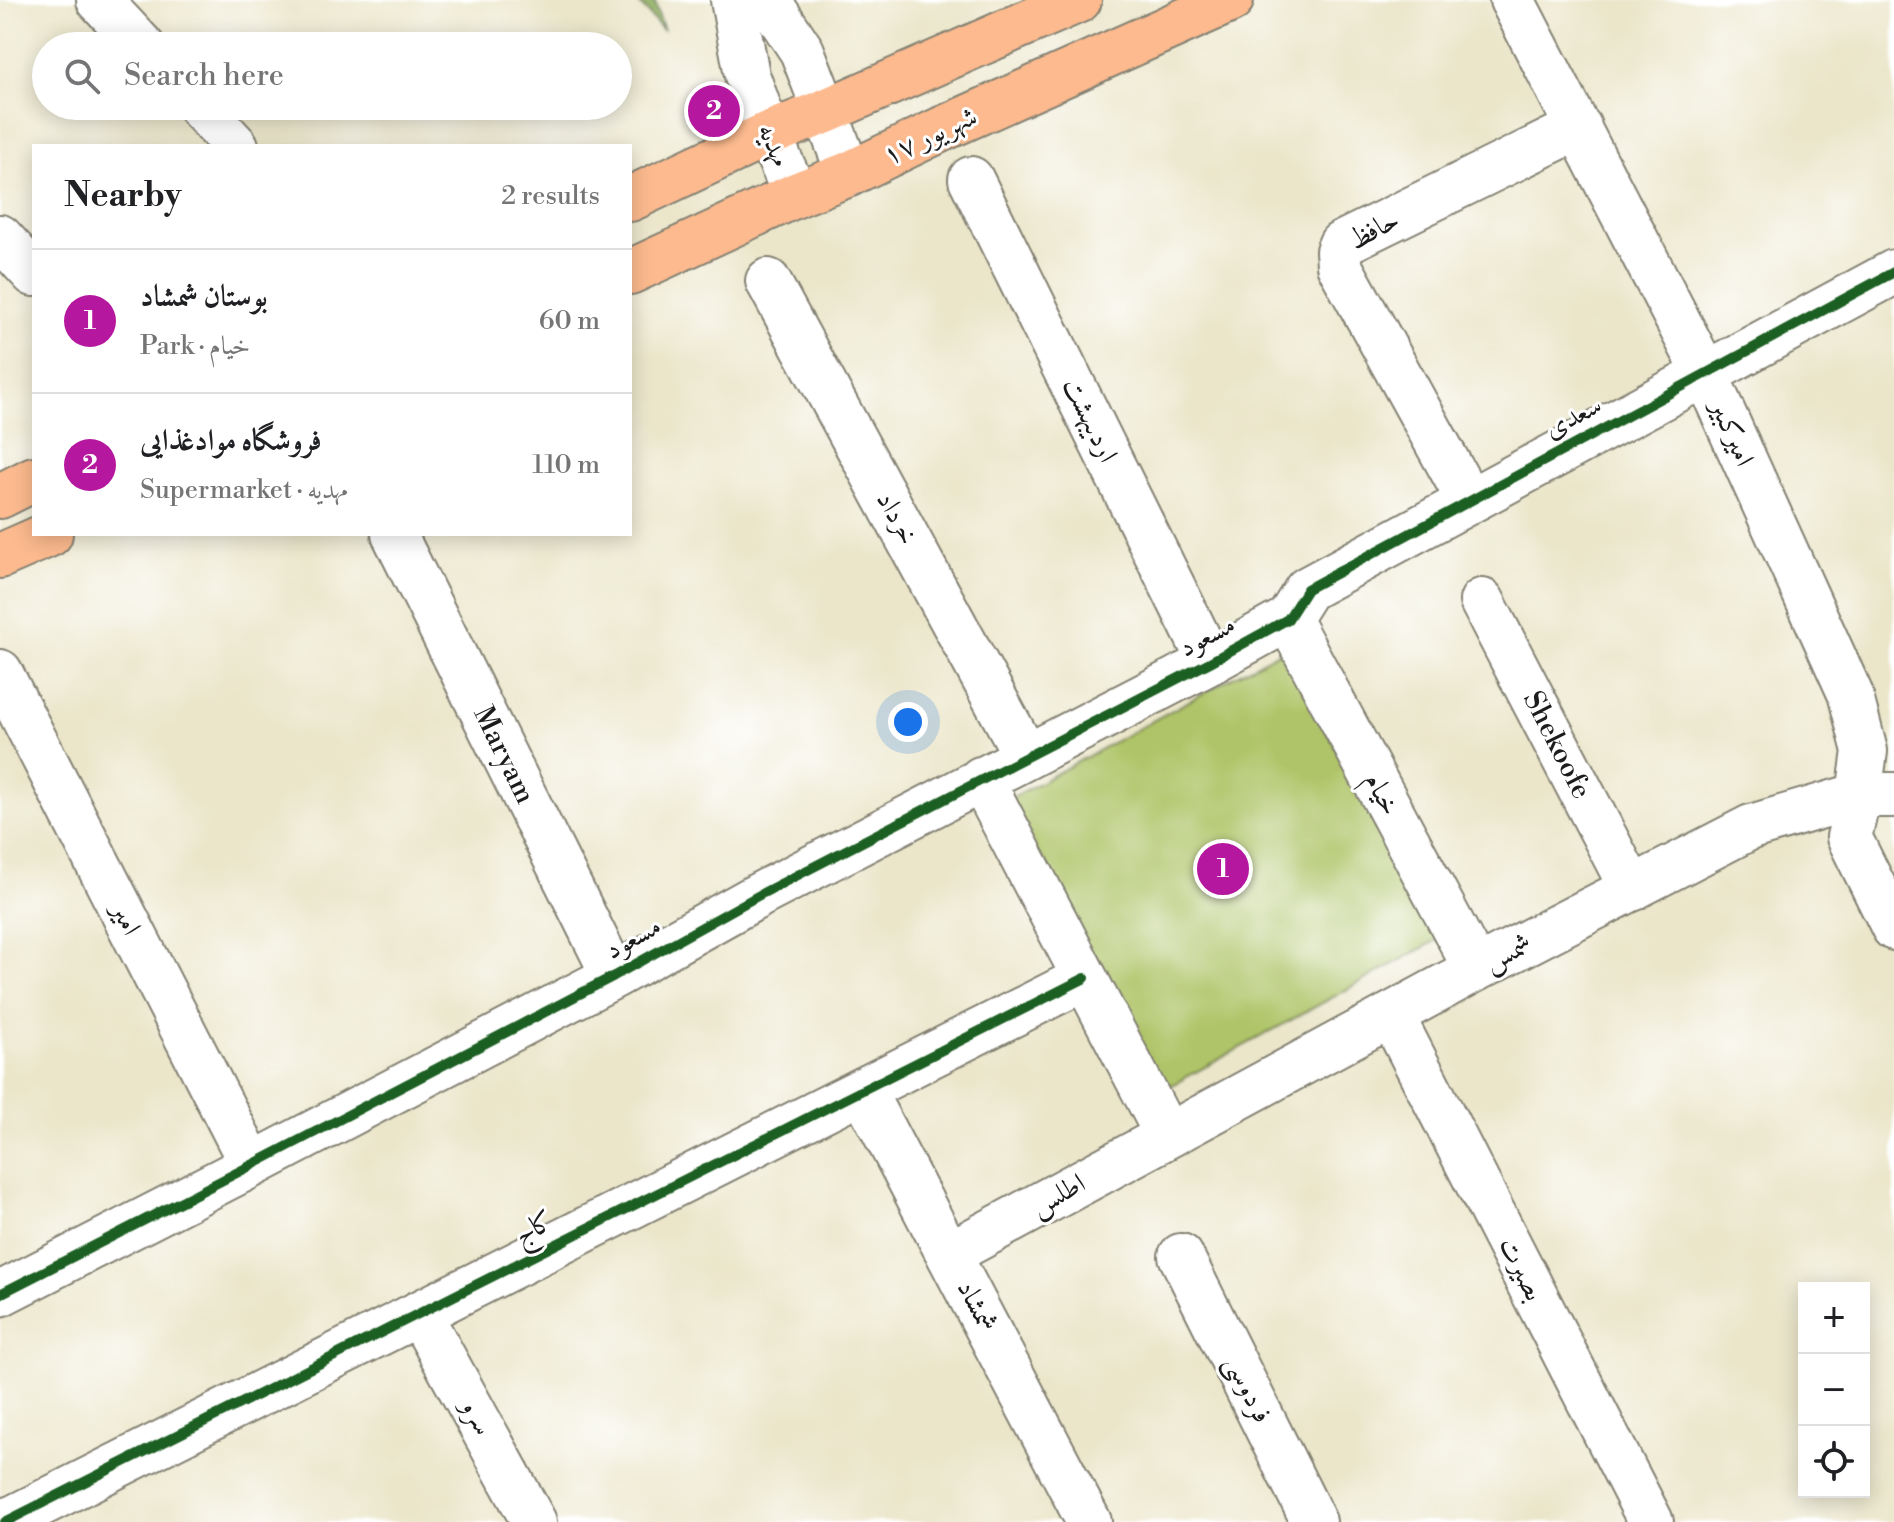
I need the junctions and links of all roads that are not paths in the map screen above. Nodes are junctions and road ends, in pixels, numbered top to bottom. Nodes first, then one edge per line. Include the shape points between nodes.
1 (99, 0) edge
2 (733, 0) edge
3 (768, 0) edge
4 (1079, 0) edge
5 (1231, 0) edge
6 (1512, 0) edge
7 (129, 32) edge
8 (826, 111) junction
9 (212, 120) edge
10 (1579, 127) junction
11 (768, 134) junction
12 (234, 144) edge
13 (849, 174) junction
14 (971, 179) dead end
15 (796, 195) junction
16 (632, 198) edge
17 (0, 237) edge
18 (632, 271) edge
19 (32, 272) edge
20 (1894, 272) edge
21 (768, 281) dead end
22 (1705, 373) junction
23 (32, 480) edge
24 (0, 496) edge
25 (1469, 501) junction
26 (45, 536) edge
27 (395, 536) edge
28 (0, 556) edge
29 (1482, 601) dead end
30 (1288, 619) junction
31 (1210, 662) junction
32 (0, 672) edge
33 (1026, 756) junction
34 (981, 779) junction
35 (1877, 795) edge
36 (1894, 858) edge
37 (1632, 889) junction
38 (1894, 928) edge
39 (1476, 969) junction
40 (614, 976) junction
41 (1085, 978) junction
42 (1392, 1016) junction
43 (863, 1091) junction
44 (1167, 1135) junction
45 (252, 1165) junction
46 (949, 1254) junction
47 (1181, 1256) dead end
48 (0, 1294) edge
49 (419, 1313) junction
50 (5, 1522) edge
51 (534, 1522) edge
52 (1089, 1522) edge
53 (1314, 1522) edge
54 (1651, 1522) edge

1 - 7 street
2 - 11 street, مهدیه via 747,75
3 - 8 street via 802,51
4 - 8 main road
5 - 13 main road, ۱۷ شهریور
6 - 10 street, امیرکبیر
8 - 11 main road
8 - 13 street
9 - 12 street
10 - 22 street, امیرکبیر
10 - 25 street, حافظ via 1341,244 1338,251 1339,265
11 - 15 street, مهدیه
11 - 16 main road
13 - 15 main road, ۱۷ شهریور
14 - 31 street, اردیبهشت
15 - 18 main road, ۱۷ شهریور
17 - 19 street
20 - 22 street, سعدی
21 - 33 street, خرداد
22 - 25 street, سعدی
22 - 35 street, امیرکبیر via 1850,693
23 - 24 main road
25 - 30 street, سعدی via 1307,589
26 - 28 main road
27 - 40 street, Maryam
29 - 37 street, Shekoofe
30 - 31 street, مسعود
30 - 39 street, خیام
31 - 33 street, مسعود
32 - 45 street, امیر
33 - 34 street, مسعود
34 - 40 street, مسعود
34 - 41 street
35 - 36 street
35 - 37 street, شمس via 1751,827
35 - 38 street, امیرکبیر via 1849,837
37 - 39 street, شمس
39 - 42 street, شمس
40 - 45 street, مسعود
41 - 43 street, کاج
41 - 44 street
42 - 44 street, شمس
42 - 54 street, بصیرت
43 - 46 street, شمشاد
43 - 49 street, کاج
44 - 46 street, اطلس
45 - 48 street, مسعود
46 - 52 street, شمشاد
47 - 53 street, فردوسی
49 - 50 street, کاج
49 - 51 street, سرو

